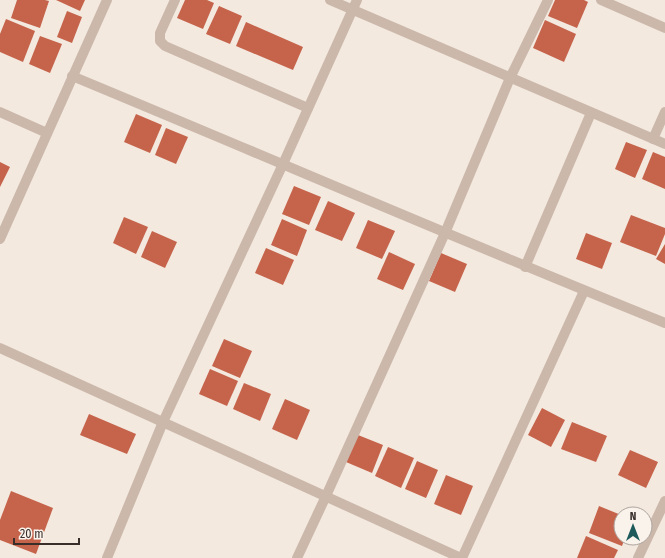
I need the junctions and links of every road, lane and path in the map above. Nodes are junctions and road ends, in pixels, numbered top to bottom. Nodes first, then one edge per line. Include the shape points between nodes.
1 (107, 0) edge
2 (176, 0) edge
3 (330, 0) edge
4 (357, 0) edge
5 (548, 0) edge
6 (601, 0) edge
7 (352, 10) junction
8 (665, 28) edge
9 (72, 76) junction
10 (510, 78) junction
11 (308, 108) junction
12 (0, 112) edge
13 (665, 112) edge
14 (592, 113) junction
15 (47, 133) junction
16 (653, 139) junction
17 (665, 144) edge
18 (283, 164) junction
19 (4, 217) edge
20 (445, 233) junction
21 (0, 239) edge
22 (525, 267) junction
23 (584, 291) junction
24 (665, 323) edge
25 (1, 351) edge
26 (163, 422) junction
27 (326, 496) junction
28 (665, 501) edge
29 (107, 558) edge
30 (297, 558) edge
31 (462, 558) edge
32 (638, 558) edge

1 - 9 street
2 - 11 street via 160,33 160,41 165,46
3 - 7 street
4 - 7 street
5 - 10 street
6 - 8 street
7 - 10 street
7 - 11 street
9 - 15 street
9 - 18 street
10 - 14 street
10 - 20 street
11 - 18 street
12 - 15 street
13 - 16 street
14 - 16 street
14 - 22 street
15 - 19 street
16 - 17 street
18 - 20 street
18 - 26 street
19 - 21 street
20 - 22 street
20 - 27 street
22 - 23 street
23 - 24 street
23 - 31 street
25 - 26 street
26 - 27 street
26 - 29 street
27 - 30 street
27 - 31 street
28 - 32 street

